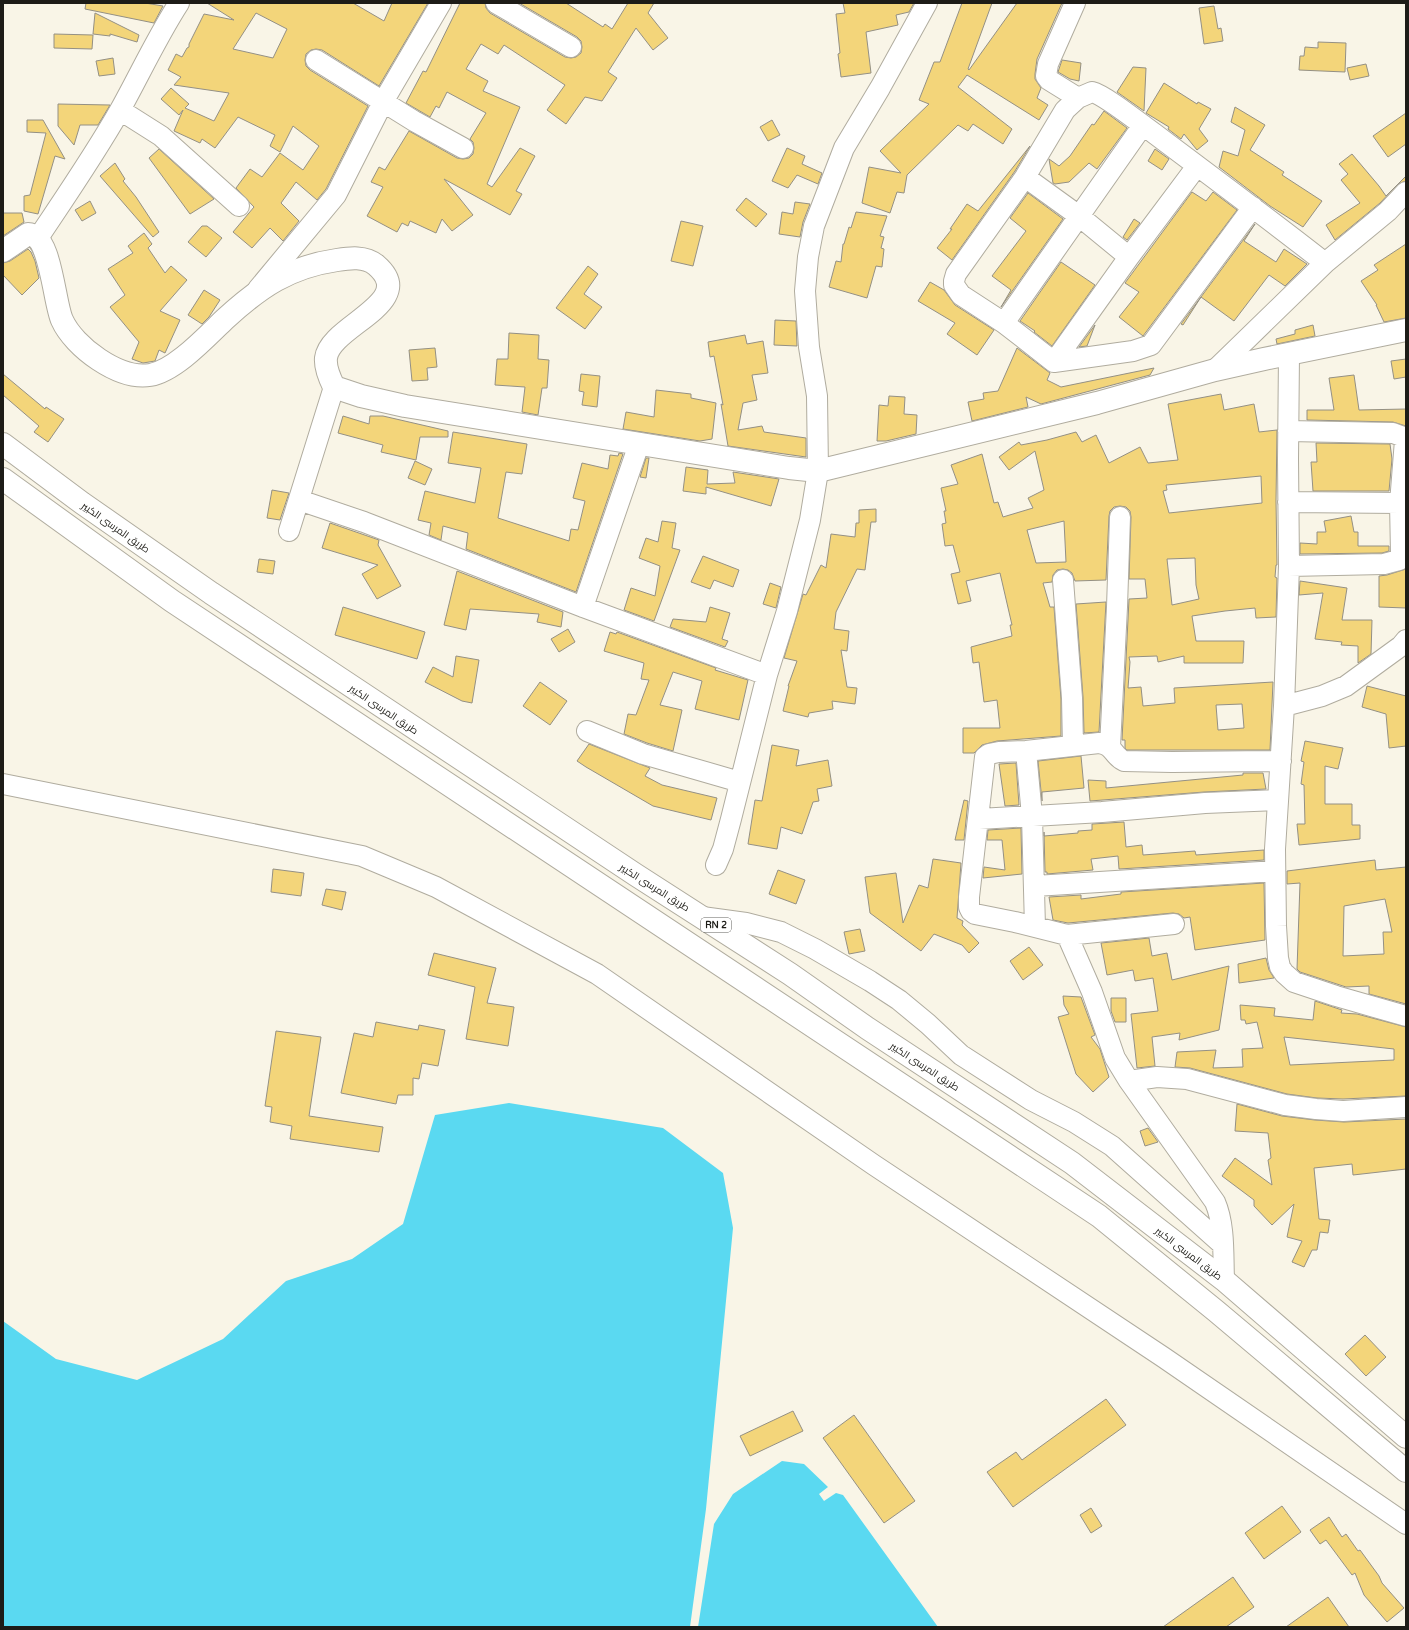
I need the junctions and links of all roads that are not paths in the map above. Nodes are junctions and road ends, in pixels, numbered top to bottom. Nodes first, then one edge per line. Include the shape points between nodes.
1 (179, 3) edge
2 (441, 3) edge
3 (496, 3) edge
4 (927, 3) edge
5 (1075, 3) edge
6 (570, 47) dead end
7 (316, 60) dead end
8 (1078, 98) junction
9 (384, 102) junction
10 (120, 110) junction
11 (1143, 125) junction
12 (463, 148) dead end
13 (1197, 166) junction
14 (1025, 177) junction
15 (1406, 192) edge
16 (239, 206) dead end
17 (1253, 207) junction
18 (1079, 216) junction
19 (38, 238) junction
20 (3, 251) edge
21 (1130, 257) junction
22 (1325, 263) junction
23 (254, 293) junction
24 (1004, 323) junction
25 (1406, 330) edge
26 (1289, 354) junction
27 (1054, 362) junction
28 (1215, 370) junction
29 (334, 387) junction
30 (1288, 431) junction
31 (3, 444) edge
32 (639, 444) junction
33 (818, 471) junction
34 (3, 479) edge
35 (300, 500) junction
36 (1288, 502) junction
37 (1400, 503) junction
38 (1120, 517) dead end
39 (289, 531) dead end
40 (1289, 566) junction
41 (1063, 580) dead end
42 (583, 607) junction
43 (1406, 640) edge
44 (767, 675) junction
45 (1284, 706) junction
46 (587, 731) dead end
47 (1073, 746) junction
48 (1110, 747) junction
49 (1026, 751) junction
50 (1281, 761) junction
51 (740, 782) junction
52 (3, 784) edge
53 (1278, 800) junction
54 (1032, 816) junction
55 (979, 819) junction
56 (716, 866) dead end
57 (1275, 871) junction
58 (1035, 886) junction
59 (702, 917) junction
60 (1174, 924) dead end
61 (1035, 927) junction
62 (1067, 935) junction
63 (1406, 1016) edge
64 (1129, 1081) junction
65 (1406, 1108) edge
66 (1222, 1244) junction
67 (1224, 1280) junction
68 (1406, 1437) edge
69 (1406, 1471) edge
70 (1406, 1524) edge

1 - 10 street
2 - 9 street
3 - 6 street
4 - 33 street via 844,148 814,226 805,291 809,347 817,396
5 - 8 street via 1048,64 1046,76
7 - 9 street
8 - 11 street via 1087,93 1095,93
8 - 14 street via 1065,110
9 - 12 street
9 - 23 street via 336,195
10 - 16 street via 160,136
10 - 19 street
11 - 13 street
11 - 18 street
13 - 17 street
13 - 21 street
14 - 18 street
14 - 24 street via 956,274 954,281 961,295
15 - 22 street via 1388,211
17 - 22 street
17 - 27 street via 1151,345 1133,351
18 - 21 street
18 - 24 street
19 - 20 main road via 28,234
19 - 23 main road via 51,273 61,319 70,335 105,364 137,376 152,375 164,370 191,352
21 - 27 street
22 - 28 street
23 - 29 main road via 283,275 322,262 363,259 375,264 384,274 388,283 384,300 330,346 326,358
24 - 27 street
25 - 26 main road
26 - 28 main road
26 - 30 street
28 - 33 main road via 1097,403
29 - 32 main road via 405,406
29 - 35 street
30 - 36 street
30 - 37 street via 1393,433 1401,436 1405,440
31 - 59 main road, طريق المرسى الكبير / RN 2 via 211,593
32 - 33 main road
32 - 42 street
33 - 44 street via 810,520 787,611
34 - 69 main road via 172,601 1099,1216
35 - 39 street
35 - 42 street via 364,522
36 - 37 street
36 - 40 street
37 - 40 street via 1400,560 1384,564
38 - 48 street
40 - 45 street
41 - 47 street
42 - 44 street
43 - 45 street via 1346,686 1322,696
44 - 51 street
45 - 50 street
46 - 51 street via 643,754
47 - 48 street via 1099,743
47 - 49 street
48 - 50 street via 1118,758 1124,761
49 - 54 street
49 - 55 street via 999,752 985,757
50 - 53 street
51 - 56 street via 723,849
52 - 70 street via 362,856 436,887 597,974
53 - 54 street
53 - 57 street
54 - 55 street
54 - 58 street
55 - 61 street via 969,907 971,911
57 - 58 street
57 - 63 street via 1278,958 1284,973 1294,982
58 - 61 street
59 - 66 street via 746,923 781,932 870,980 899,1000 961,1055 1031,1100 1074,1122 1112,1146
59 - 67 main road, طريق المرسى الكبير / RN 2 via 1072,1163
60 - 62 street
61 - 62 street
62 - 64 street via 1092,992 1115,1058
64 - 65 street via 1157,1077 1187,1079 1285,1105 1316,1109 1343,1111
64 - 66 street via 1215,1202 1219,1211
66 - 67 street
67 - 68 main road, طريق المرسى الكبير / RN 2

